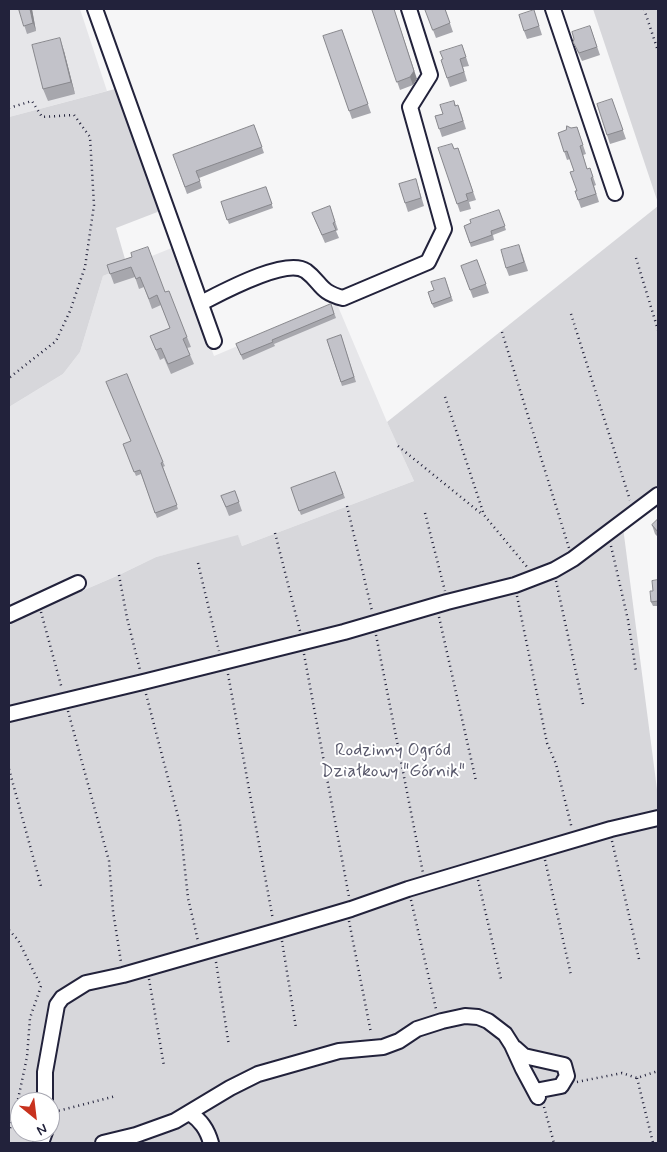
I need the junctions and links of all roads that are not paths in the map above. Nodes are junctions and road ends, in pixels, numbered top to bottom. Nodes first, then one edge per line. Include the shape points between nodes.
1 (95, 9) edge
2 (409, 9) edge
3 (553, 9) edge
4 (615, 193) dead end
5 (201, 303) junction
6 (214, 342) dead end
7 (658, 496) edge
8 (78, 583) dead end
9 (9, 615) edge
10 (9, 714) edge
11 (658, 818) edge
12 (512, 1045) junction
13 (47, 1092) edge
14 (190, 1112) junction
15 (103, 1143) edge
16 (211, 1143) edge

1 - 5 lane
2 - 5 lane via 430,75 410,107 444,229 428,262 343,298 330,295 298,267 281,268
3 - 4 lane
5 - 6 lane
7 - 10 lane via 573,559 515,585 224,662
8 - 9 lane
11 - 13 lane via 542,849 278,931 86,983 62,998 58,1005 45,1072
12 - 12 lane via 537,1094 561,1086 567,1076 564,1065 524,1056
12 - 14 lane via 505,1034 488,1021 478,1016 465,1016 417,1030 383,1047 339,1052 258,1074
14 - 15 lane via 136,1135
14 - 16 lane via 202,1122

